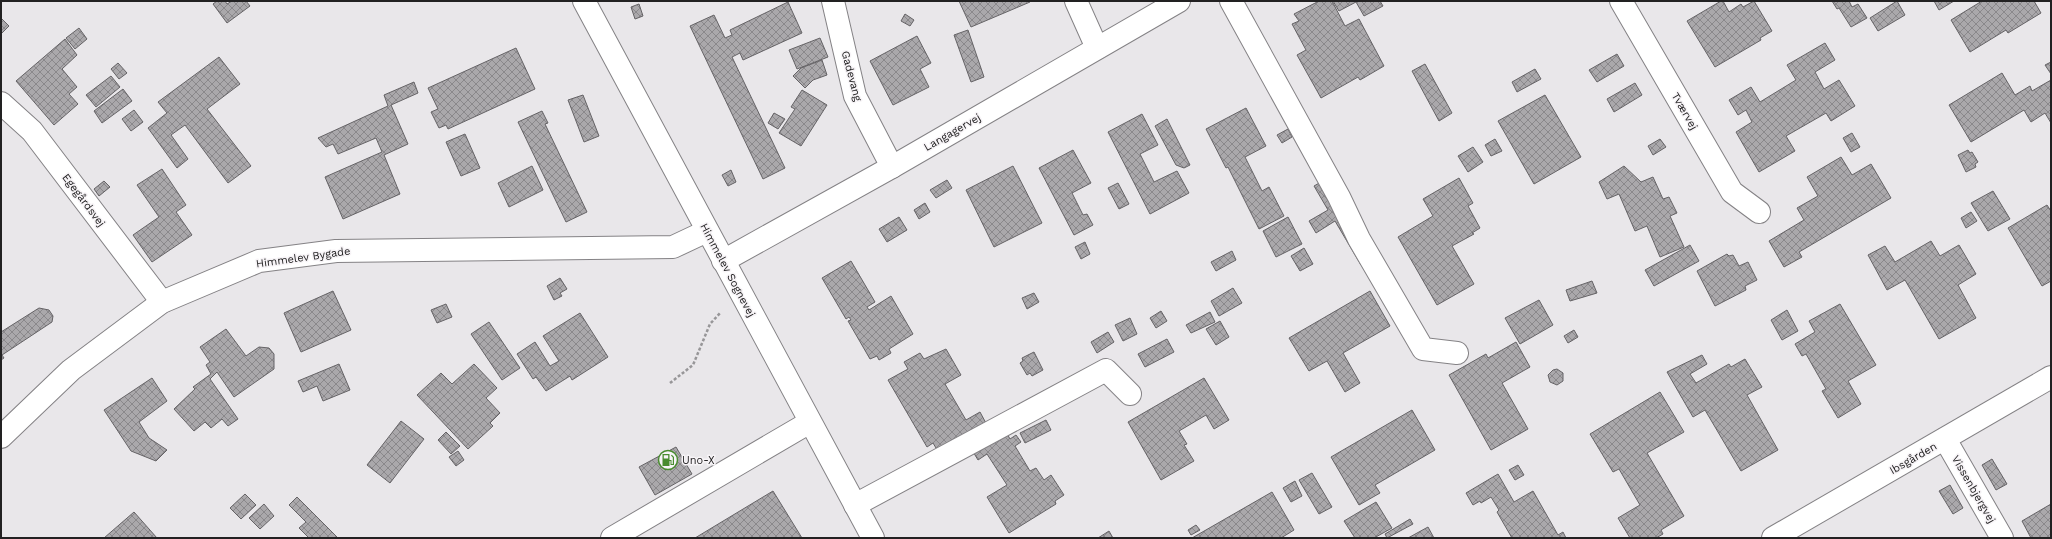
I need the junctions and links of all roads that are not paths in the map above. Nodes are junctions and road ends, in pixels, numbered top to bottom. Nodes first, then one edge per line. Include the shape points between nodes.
1 (584, 1) edge
2 (833, 1) edge
3 (1076, 1) edge
4 (1179, 1) edge
5 (1232, 1) edge
6 (1621, 1) edge
7 (1097, 48) junction
8 (1, 103) edge
9 (892, 167) junction
10 (1758, 212) dead end
11 (707, 231) junction
12 (723, 261) junction
13 (162, 302) junction
14 (1457, 353) dead end
15 (2051, 377) edge
16 (1130, 394) dead end
17 (810, 422) junction
18 (1, 437) edge
19 (1945, 439) junction
20 (855, 505) junction
21 (612, 538) edge
22 (873, 538) edge
23 (1773, 538) edge
24 (2002, 538) edge

1 - 11 street, Himmelev Sognevej
2 - 9 street, Gadevang via 855,96
3 - 7 street
4 - 7 street, Langagervej
5 - 14 street via 1340,197 1359,239 1422,349
6 - 10 street, Tværvej via 1732,192
7 - 9 street, Langagervej
8 - 13 street, Egegårdsvej via 32,131
9 - 12 street, Langagervej
11 - 12 street, Himmelev Sognevej
11 - 13 street, Himmelev Bygade via 673,247 328,252 259,261
12 - 17 street, Himmelev Sognevej
13 - 18 street, Himmelev Bygade via 71,370
15 - 19 street, Ibsgården
16 - 20 street via 1106,370
17 - 20 street, Himmelev Sognevej
17 - 21 street
19 - 23 street, Ibsgården
19 - 24 street, Vissenbjergvej
20 - 22 street, Himmelev Sognevej

